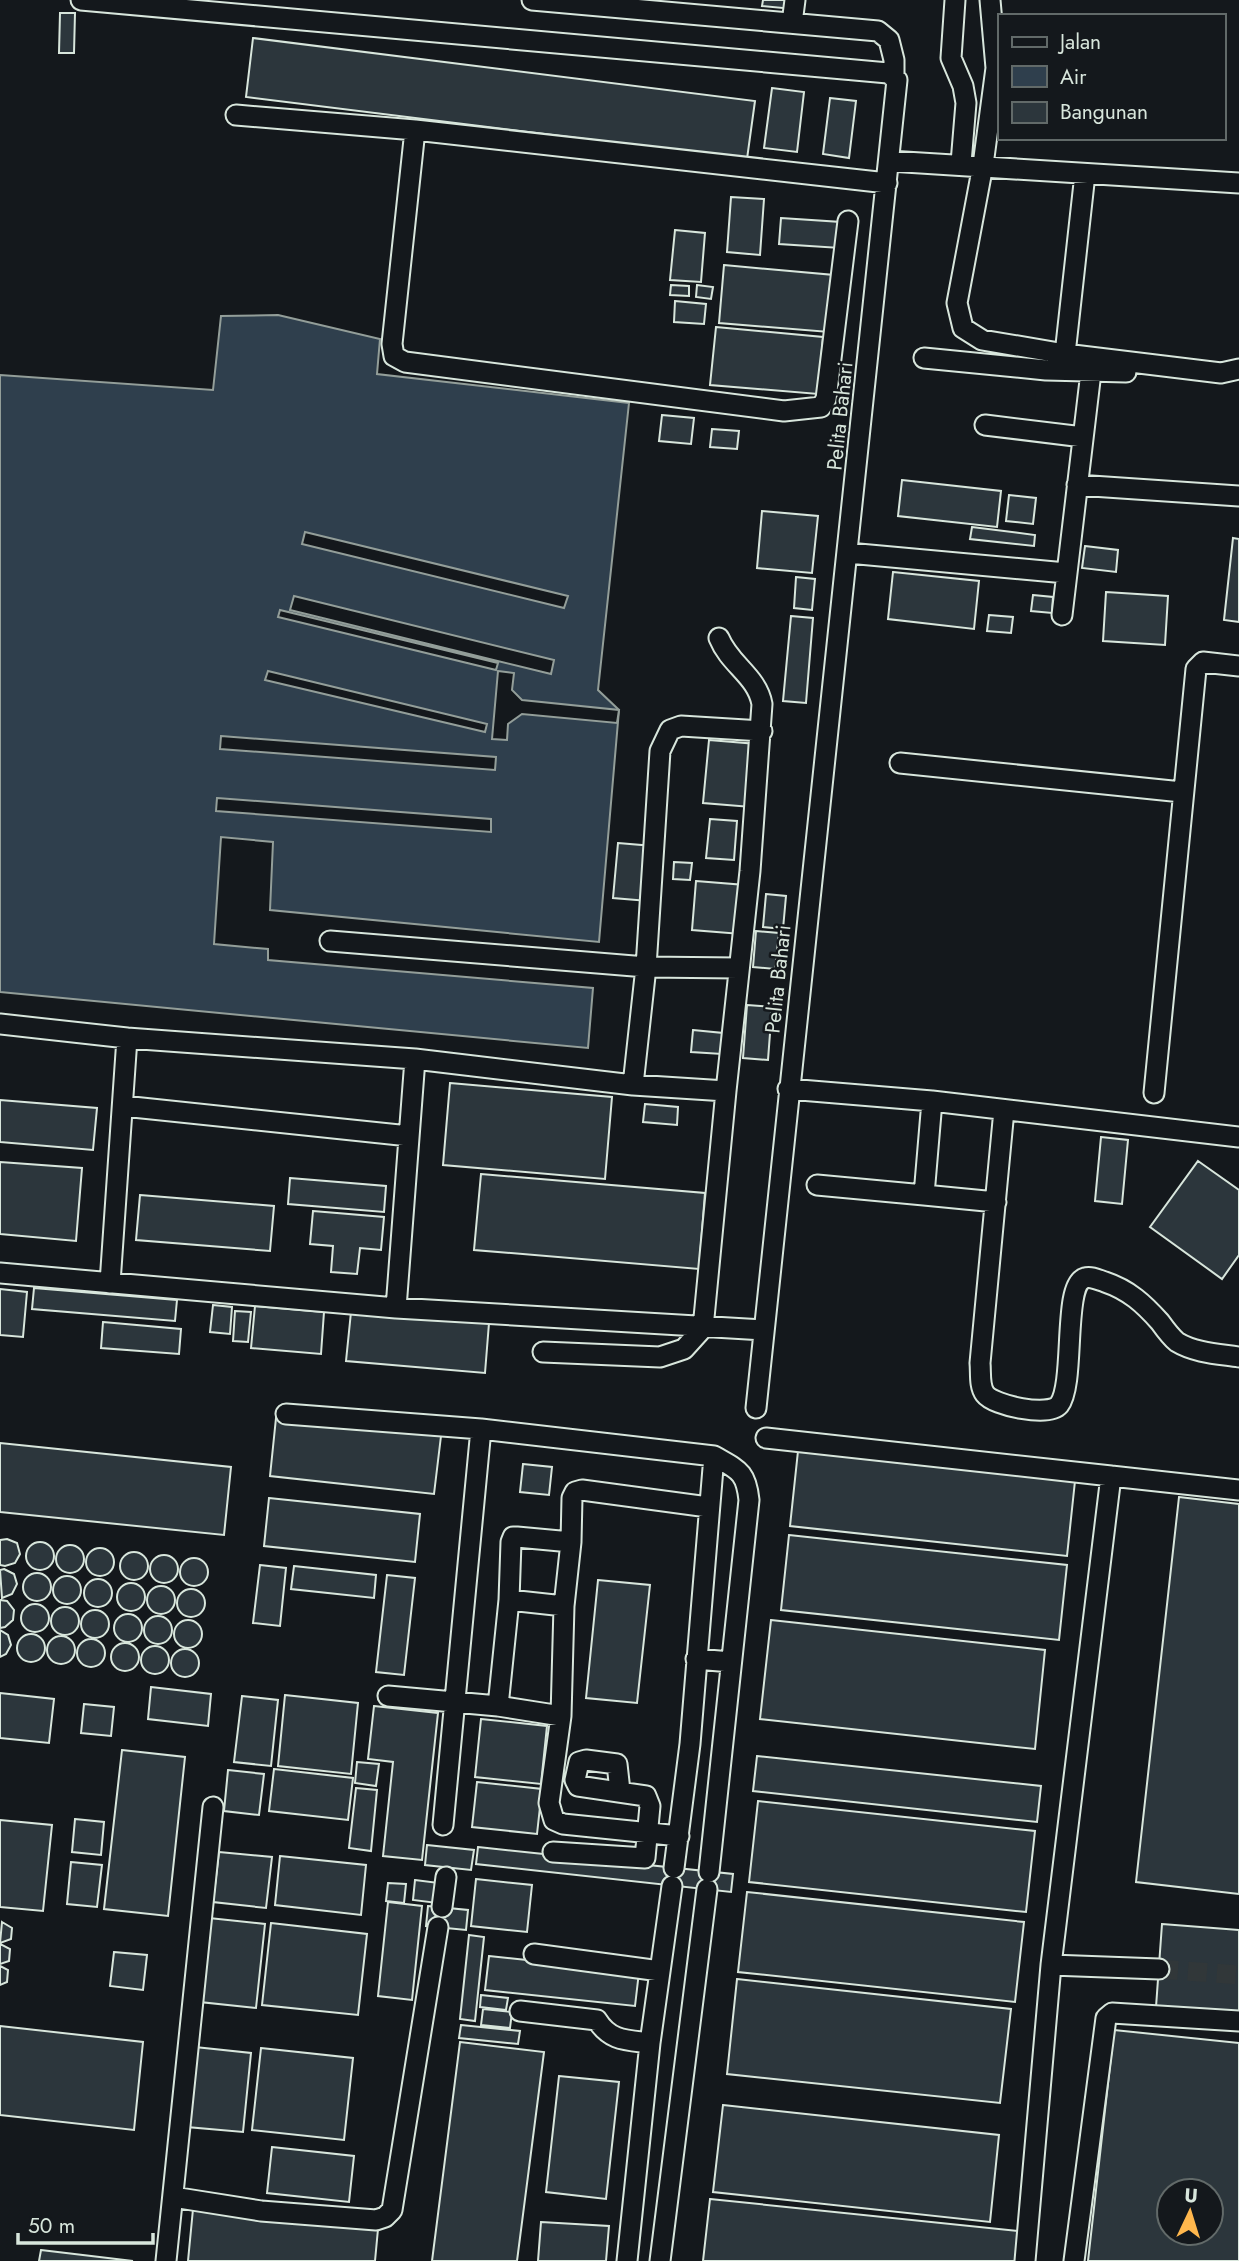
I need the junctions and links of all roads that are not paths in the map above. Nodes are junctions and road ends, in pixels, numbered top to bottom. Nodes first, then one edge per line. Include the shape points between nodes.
1 (81, 0) edge
2 (532, 0) edge
3 (795, 0) edge
4 (955, 0) edge
5 (990, 0) edge
6 (114, 1) edge
7 (610, 3) edge
8 (792, 23) junction
9 (894, 75) junction
10 (236, 115) dead end
11 (415, 130) junction
12 (890, 161) junction
13 (961, 163) junction
14 (983, 164) junction
15 (1085, 174) junction
16 (887, 183) junction
17 (1239, 183) edge
18 (848, 221) dead end
19 (1065, 354) junction
20 (924, 358) dead end
21 (1239, 369) edge
22 (1091, 372) junction
23 (1239, 381) edge
24 (985, 425) dead end
25 (1083, 437) junction
26 (1077, 485) junction
27 (1239, 496) edge
28 (848, 554) junction
29 (1066, 573) junction
30 (1062, 615) dead end
31 (719, 638) dead end
32 (1239, 666) edge
33 (762, 731) junction
34 (900, 763) dead end
35 (1182, 792) junction
36 (330, 941) dead end
37 (646, 967) junction
38 (738, 968) junction
39 (0, 1024) edge
40 (127, 1038) junction
41 (415, 1059) junction
42 (633, 1084) junction
43 (789, 1089) junction
44 (726, 1091) junction
45 (1154, 1093) dead end
46 (932, 1101) junction
47 (123, 1106) junction
48 (1004, 1110) junction
49 (409, 1136) junction
50 (1239, 1137) edge
51 (817, 1185) dead end
52 (924, 1195) junction
53 (996, 1202) junction
54 (0, 1273) edge
55 (110, 1283) junction
56 (396, 1308) junction
57 (703, 1328) junction
58 (764, 1330) junction
59 (543, 1352) dead end
60 (1239, 1357) edge
61 (756, 1408) dead end
62 (286, 1414) dead end
63 (481, 1429) junction
64 (766, 1438) dead end
65 (713, 1455) junction
66 (1111, 1476) junction
67 (1239, 1490) edge
68 (708, 1507) junction
69 (570, 1542) junction
70 (509, 1600) junction
71 (564, 1606) junction
72 (696, 1658) junction
73 (731, 1662) junction
74 (388, 1696) dead end
75 (456, 1703) junction
76 (498, 1706) junction
77 (561, 1716) junction
78 (620, 1791) dead end
79 (213, 1807) dead end
80 (443, 1825) dead end
81 (648, 1835) junction
82 (679, 1836) junction
83 (553, 1853) dead end
84 (446, 1877) dead end
85 (442, 1907) dead end
86 (438, 1927) dead end
87 (534, 1954) dead end
88 (1051, 1965) junction
89 (1159, 1969) tunnel mouth
90 (660, 1971) junction
91 (520, 2011) dead end
92 (1239, 2021) edge
93 (650, 2043) junction
94 (173, 2197) junction
95 (166, 2261) edge
96 (627, 2261) edge
97 (660, 2261) edge
98 (1025, 2261) edge
99 (1074, 2261) edge

1 - 6 lane
2 - 7 lane, Pelita Bahari
3 - 8 lane
4 - 13 lane via 951,58 966,103
5 - 14 lane via 996,68
6 - 9 lane
7 - 8 lane, Pelita Bahari
8 - 9 lane, Pelita Bahari via 878,32 889,40
9 - 12 lane, Pelita Bahari
10 - 11 lane
11 - 16 lane
11 - 18 lane via 392,344 394,356 405,362 784,411 821,407 826,399
12 - 13 lane
12 - 16 lane, Pelita Bahari
13 - 14 lane
14 - 15 lane
14 - 19 lane via 958,317 971,335 982,340
15 - 17 lane
15 - 19 lane
16 - 28 lane, Pelita Bahari
19 - 21 lane via 1221,373
20 - 22 lane
22 - 23 lane
22 - 25 lane
24 - 25 lane
25 - 26 lane
26 - 27 lane
26 - 29 lane
28 - 29 lane
28 - 43 lane, Pelita Bahari
29 - 30 lane
31 - 33 lane via 732,662 760,690
32 - 35 lane via 1203,662 1196,669
33 - 37 lane via 681,726 664,738
33 - 38 lane
34 - 35 lane
35 - 45 lane
36 - 37 lane
37 - 38 lane
37 - 42 lane
38 - 44 lane
39 - 40 lane
40 - 41 lane
40 - 47 lane
41 - 42 lane
41 - 49 lane
42 - 44 lane
43 - 46 lane
43 - 58 lane, Pelita Bahari
44 - 57 lane
46 - 48 lane
46 - 52 lane
47 - 49 lane
47 - 55 lane
48 - 50 lane
48 - 53 lane
49 - 56 lane
51 - 52 lane
52 - 53 lane
53 - 60 lane via 980,1363 981,1389 989,1400 1026,1409 1059,1406 1074,1291 1087,1277 1120,1287 1143,1303 1176,1341 1193,1349
54 - 55 lane
55 - 56 lane
56 - 57 lane
57 - 58 lane
57 - 59 lane via 684,1349 660,1357
58 - 61 lane, Pelita Bahari
62 - 63 lane
63 - 65 lane
63 - 75 lane
64 - 66 lane
65 - 68 lane
65 - 73 lane via 740,1471 747,1480 749,1500
66 - 67 lane
66 - 88 lane
68 - 69 lane via 582,1490 572,1498
68 - 72 lane
69 - 70 lane via 513,1537
69 - 71 lane
70 - 71 lane
70 - 76 lane
71 - 77 lane
72 - 73 lane
72 - 82 lane
73 - 97 lane
74 - 75 lane
75 - 76 lane
75 - 80 lane
76 - 77 lane
77 - 81 lane via 549,1803 554,1820
78 - 81 lane via 646,1796
79 - 94 lane
81 - 82 lane
81 - 83 lane via 641,1859
82 - 90 lane
84 - 85 lane
86 - 94 lane via 392,2210 376,2220 261,2211
87 - 90 lane
88 - 89 lane
88 - 98 lane
90 - 93 lane
91 - 93 lane via 583,2016 597,2020 605,2033 616,2039
92 - 99 lane via 1132,2013 1112,2013 1106,2018
93 - 96 lane
94 - 95 lane

